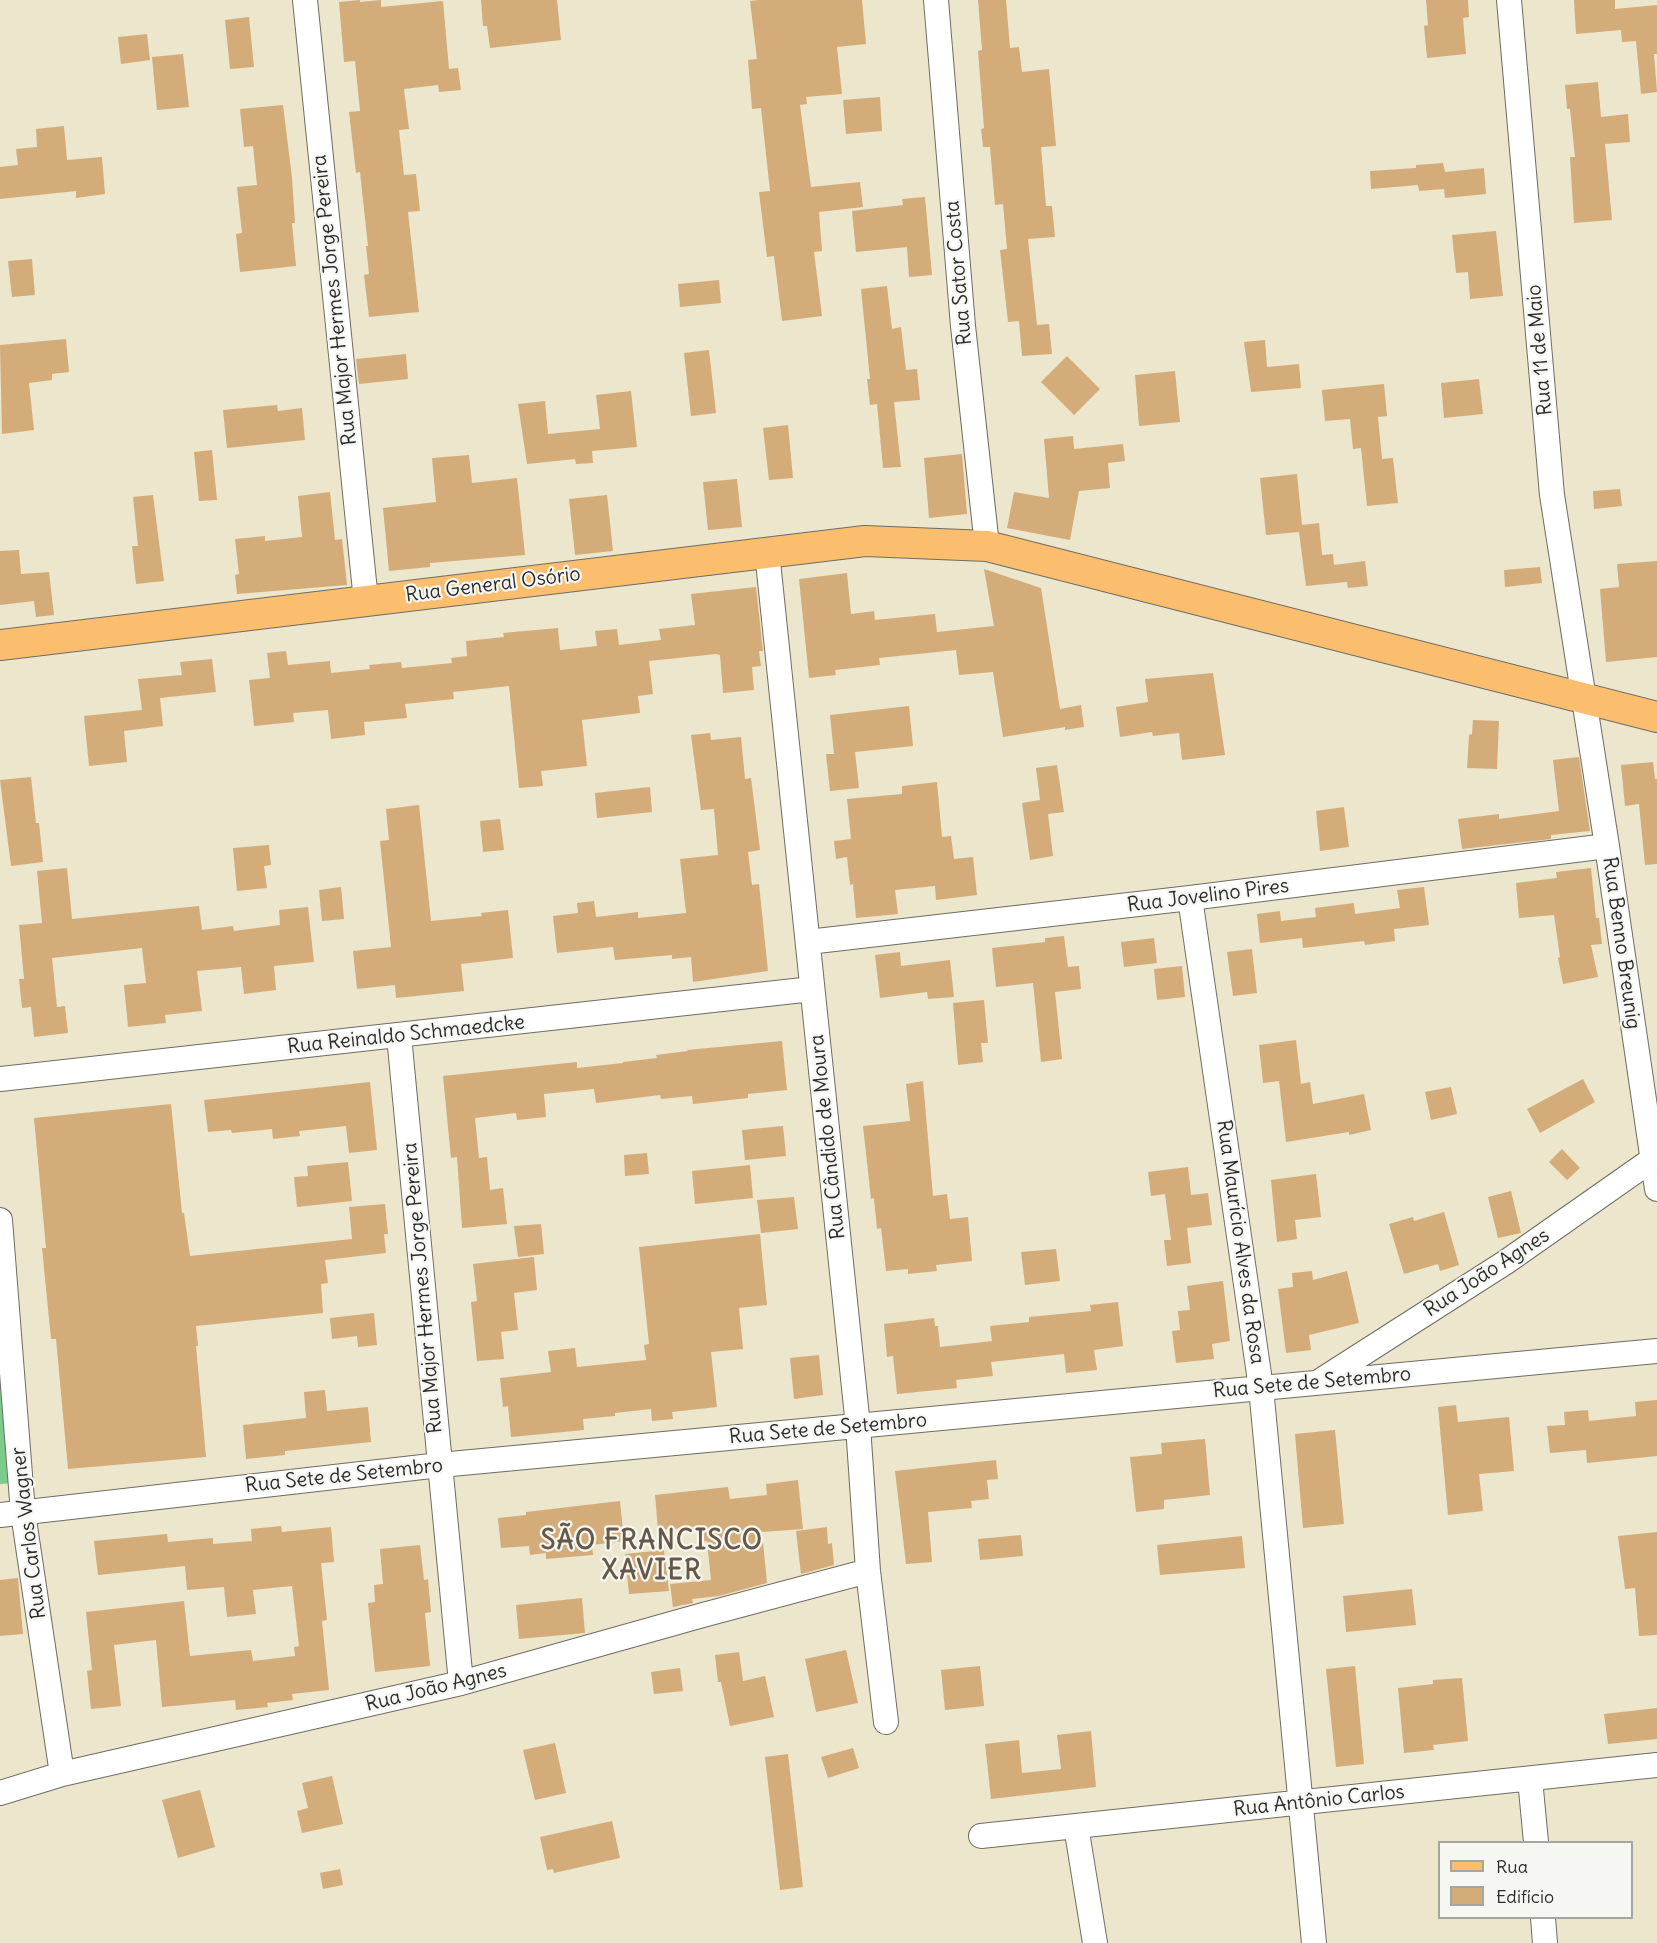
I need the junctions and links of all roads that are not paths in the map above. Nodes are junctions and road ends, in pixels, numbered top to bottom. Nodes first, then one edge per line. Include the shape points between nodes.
1 (305, 0) edge
2 (936, 0) edge
3 (1509, 0) edge
4 (987, 546) junction
5 (767, 552) junction
6 (366, 601) junction
7 (0, 645) edge
8 (1584, 698) junction
9 (1657, 717) edge
10 (1607, 846) junction
11 (1190, 898) junction
12 (807, 942) junction
13 (812, 989) junction
14 (399, 1036) junction
15 (0, 1078) edge
16 (1653, 1159) junction
17 (1657, 1189) edge
18 (0, 1220) edge
19 (1657, 1351) edge
20 (1318, 1383) junction
21 (1261, 1388) junction
22 (858, 1426) junction
23 (440, 1465) junction
24 (12, 1514) edge
25 (868, 1570) junction
26 (461, 1683) junction
27 (886, 1722) dead end
28 (1657, 1766) edge
29 (62, 1774) junction
30 (1530, 1779) junction
31 (0, 1793) edge
32 (1300, 1803) junction
33 (1076, 1826) junction
34 (981, 1836) dead end
35 (1536, 1841) edge
36 (1543, 1919) edge
37 (1095, 1943) edge
38 (1314, 1943) edge
39 (1545, 1943) edge

1 - 6 street, Rua Major Hermes Jorge Pereira
2 - 4 street, Rua Sator Costa via 963,326
3 - 8 street, Rua 11 de Maio via 1552,495
4 - 5 main road, Rua General Osório via 865,541
4 - 8 main road, Rua General Osório
5 - 6 main road, Rua General Osório
5 - 12 street, Rua Cândido de Moura
6 - 7 main road, Rua General Osório
8 - 9 main road, Rua General Osório
8 - 10 street, Rua Benno Breunig
10 - 11 street, Rua Jovelino Pires
10 - 16 street, Rua Benno Breunig
11 - 12 street, Rua Jovelino Pires
11 - 21 street, Rua Maurício Alves da Rosa
12 - 13 street, Rua Cândido de Moura
13 - 14 street, Rua Reinaldo Schmaedcke
13 - 22 street, Rua Cândido de Moura
14 - 15 street, Rua Reinaldo Schmaedcke
14 - 23 street, Rua Major Hermes Jorge Pereira
16 - 17 street, Rua Benno Breunig
16 - 20 street, Rua João Agnes via 1506,1262
18 - 24 street, Rua Carlos Wagner
19 - 20 street, Rua Sete de Setembro
20 - 21 street, Rua Sete de Setembro
21 - 22 street, Rua Sete de Setembro
21 - 32 street, Rua Maurício Alves da Rosa
22 - 23 street, Rua Sete de Setembro
22 - 25 street, Rua Cândido de Moura
23 - 24 street, Rua Sete de Setembro
23 - 26 street, Rua Major Hermes Jorge Pereira
24 - 29 street, Rua Carlos Wagner
25 - 26 street, Rua João Agnes
25 - 27 street, Rua Cândido de Moura
26 - 29 street, Rua João Agnes
28 - 30 street, Rua Antônio Carlos
29 - 31 street, Rua João Agnes
30 - 32 street, Rua Antônio Carlos
30 - 35 street
32 - 33 street, Rua Antônio Carlos
32 - 38 street, Rua Maurício Alves da Rosa
33 - 34 street, Rua Antônio Carlos
33 - 37 street
36 - 39 street

